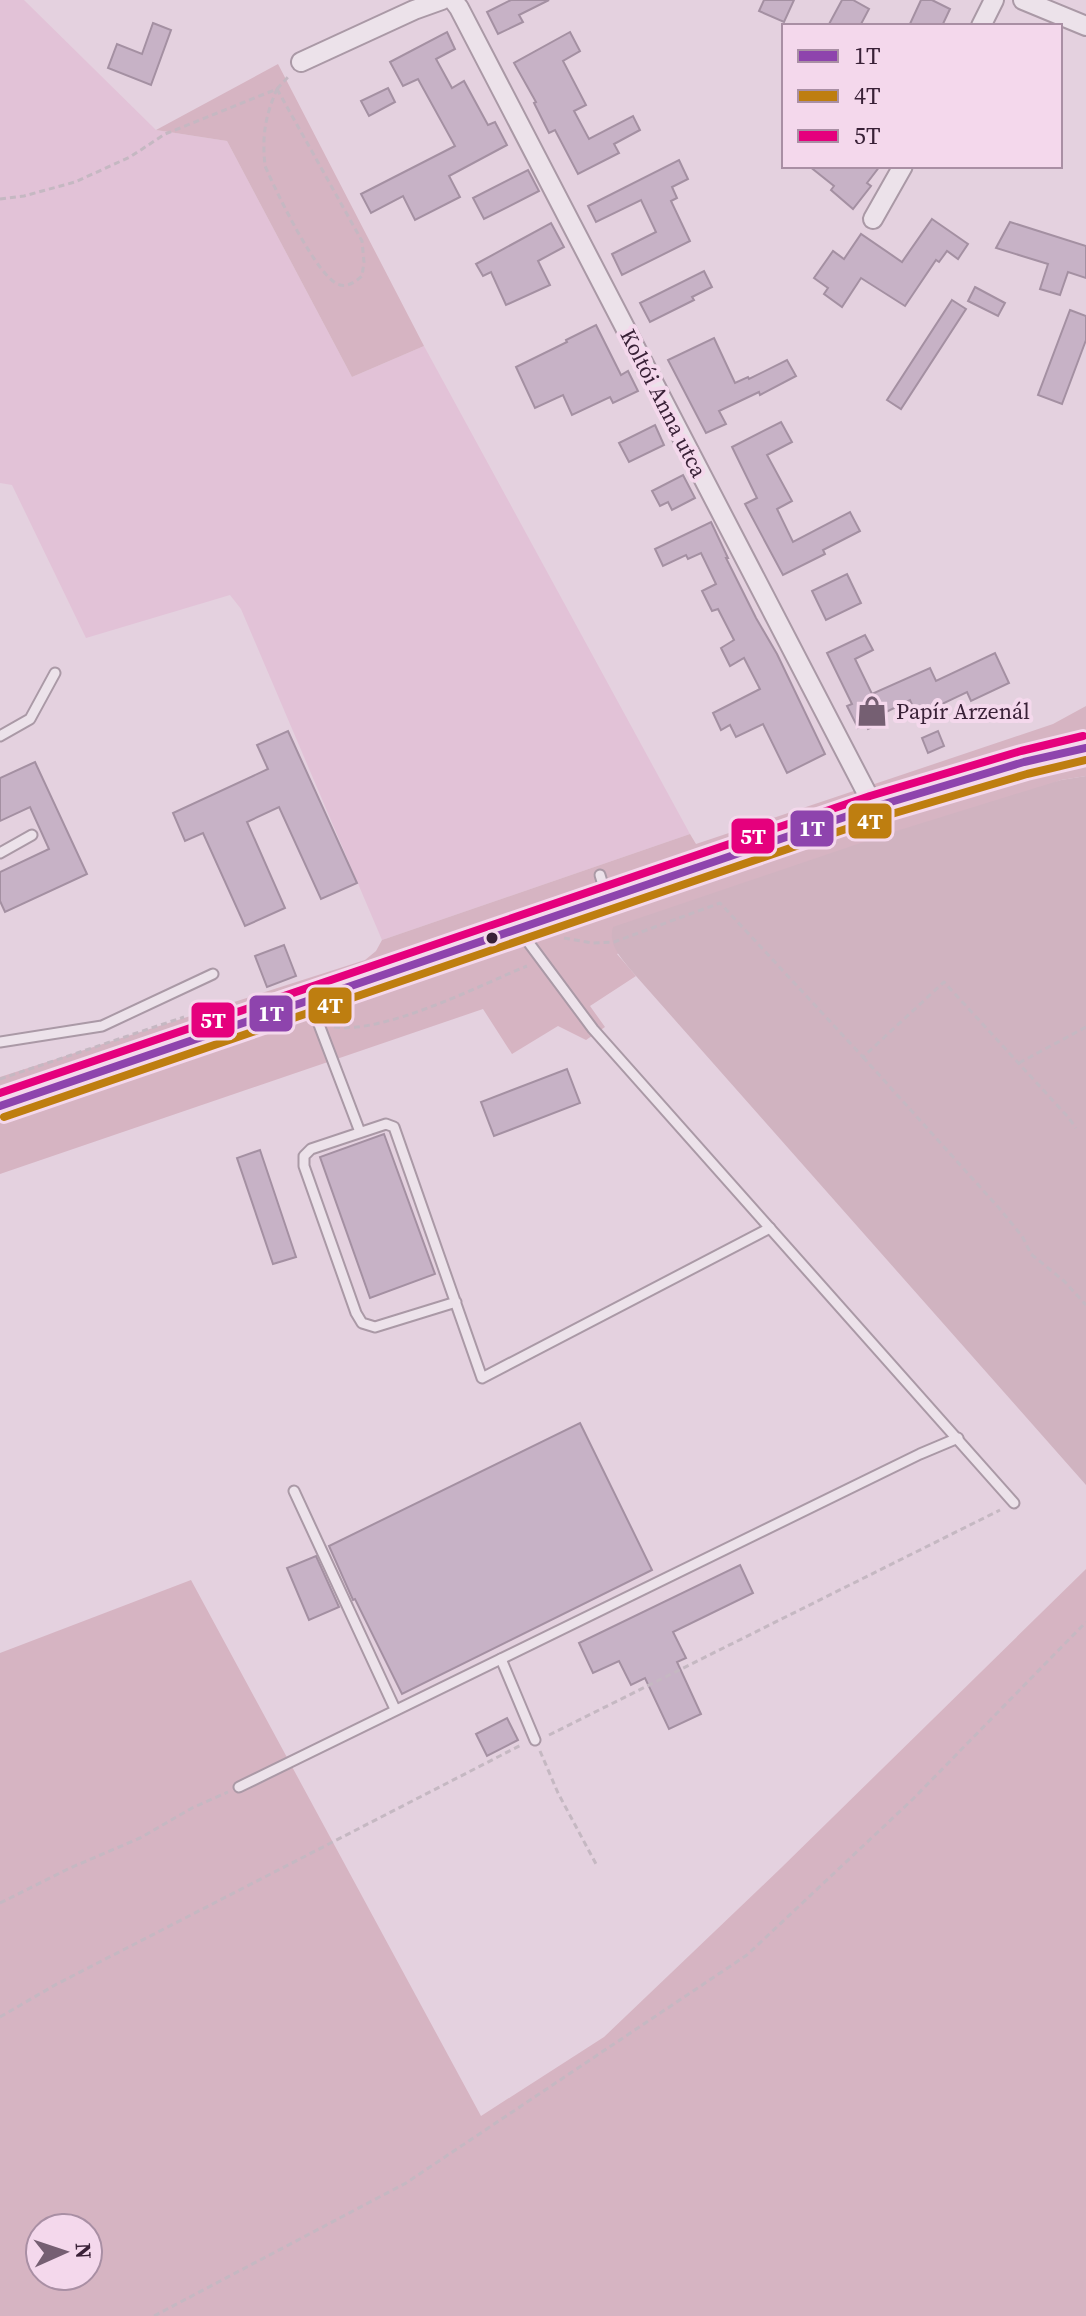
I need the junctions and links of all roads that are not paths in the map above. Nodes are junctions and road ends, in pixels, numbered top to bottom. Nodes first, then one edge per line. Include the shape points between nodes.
1 (442, 0) edge
2 (453, 0) edge
3 (994, 0) edge
4 (1023, 0) edge
5 (982, 24) edge
6 (1086, 26) edge
7 (301, 62) road end
8 (902, 168) edge
9 (873, 219) dead end
10 (55, 673) dead end
11 (0, 736) edge
12 (1086, 748) edge
13 (874, 807) junction
14 (32, 835) dead end
15 (0, 853) edge
16 (518, 928) junction
17 (213, 974) dead end
18 (309, 1000) junction
19 (0, 1042) edge
20 (0, 1106) edge
21 (360, 1132) junction
22 (770, 1228) junction
23 (456, 1302) junction
24 (958, 1438) junction
25 (294, 1491) dead end
26 (1014, 1503) road end
27 (501, 1659) junction
28 (395, 1709) junction
29 (535, 1740) road end
30 (239, 1787) road end

1 - 7 street
2 - 13 street, Koltói Anna utca
3 - 5 street
4 - 6 street
8 - 9 street
10 - 11 lane via 30,719
12 - 13 main road
13 - 16 main road via 705,864 603,886
14 - 15 lane
16 - 18 main road
16 - 22 lane via 593,1029
17 - 19 lane via 102,1026
18 - 20 main road
18 - 21 lane
21 - 23 lane via 386,1124 394,1127
21 - 23 lane via 304,1156 356,1313 362,1323 375,1327
22 - 23 lane via 482,1378
22 - 24 lane
24 - 26 lane
24 - 27 lane
25 - 28 lane
27 - 28 lane
27 - 29 lane
28 - 30 lane

